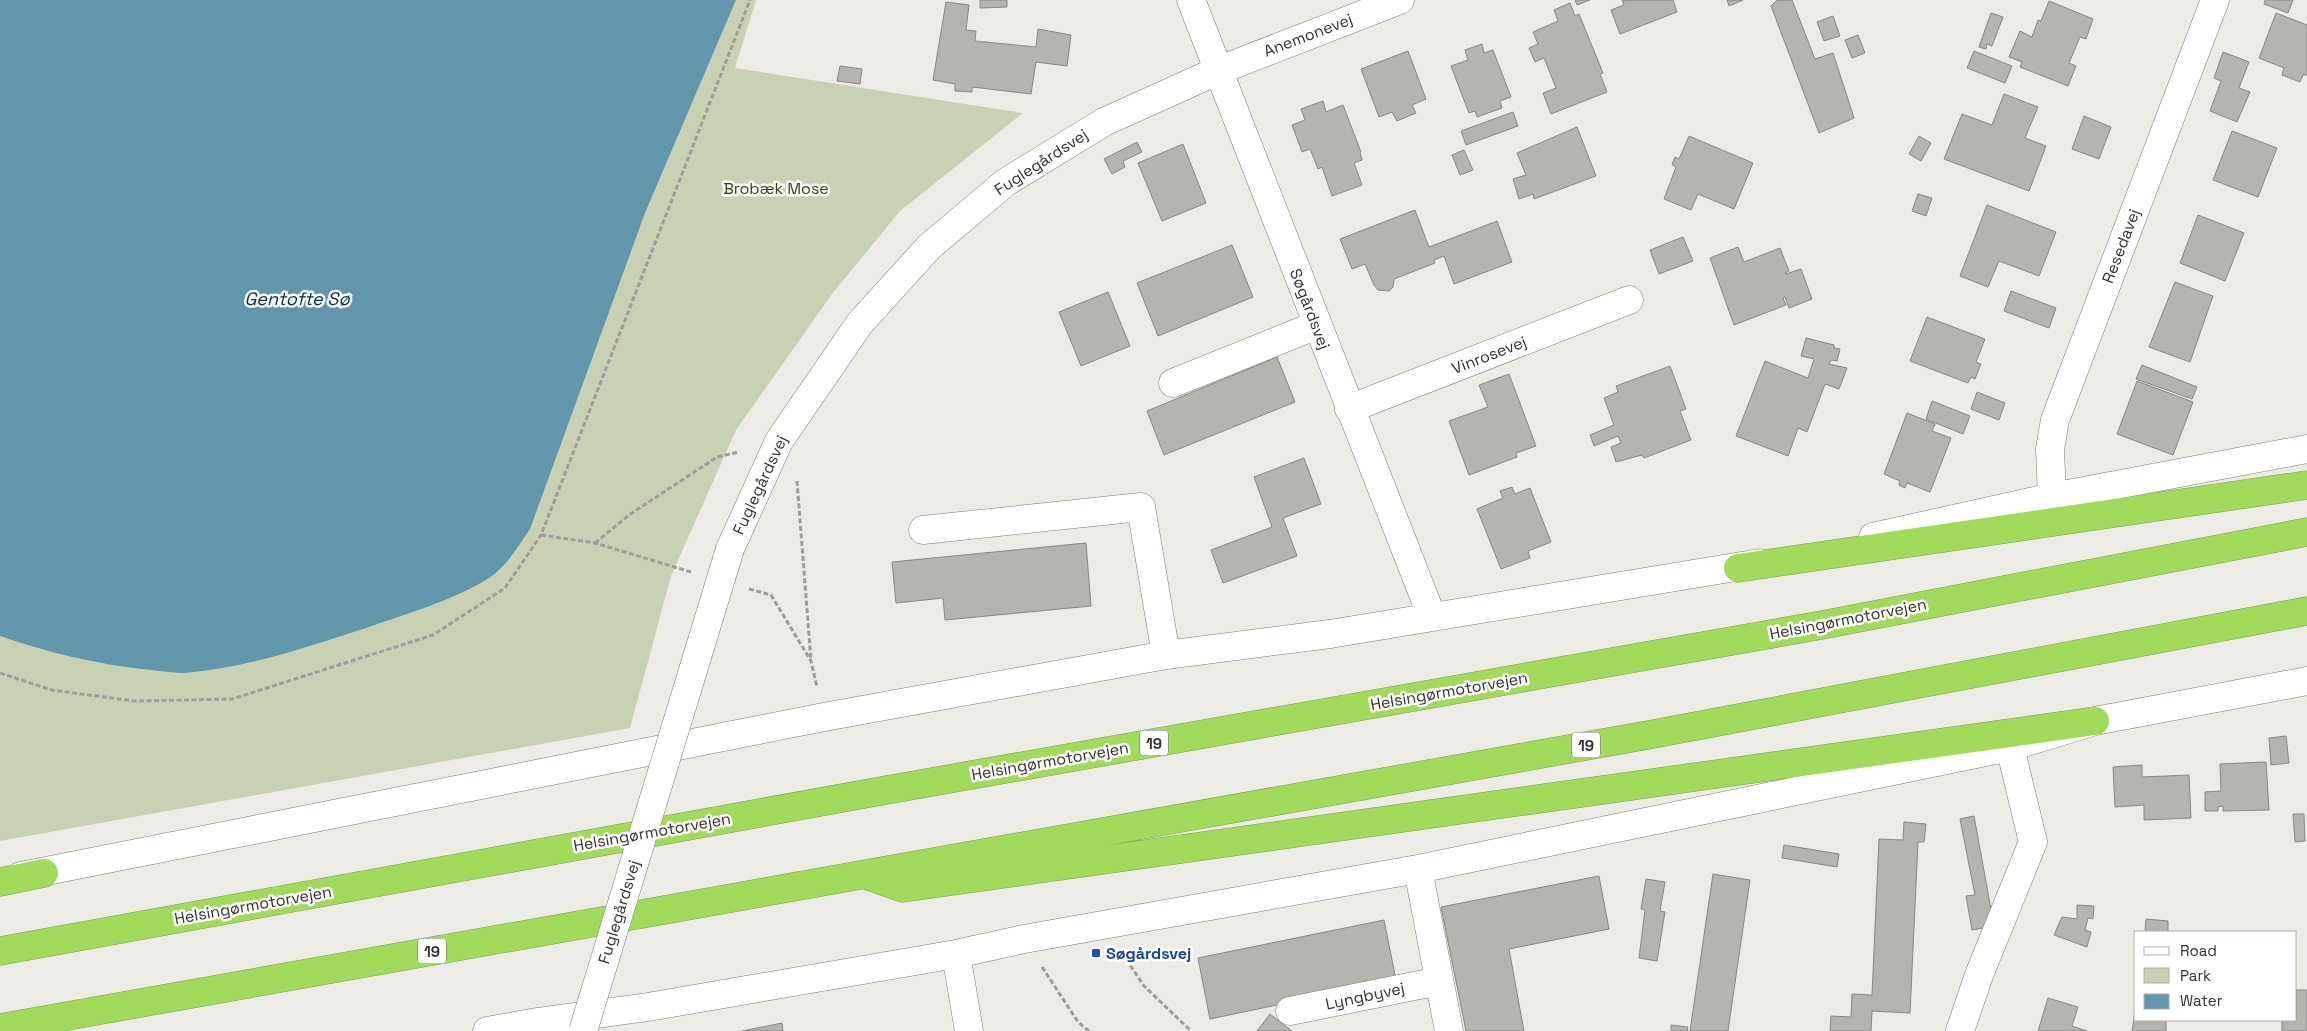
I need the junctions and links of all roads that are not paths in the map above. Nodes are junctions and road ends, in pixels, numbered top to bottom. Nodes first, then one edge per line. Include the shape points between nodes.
1 (1191, 0) edge
2 (1400, 0) edge
3 (2215, 0) edge
4 (1217, 71) junction
5 (1629, 300) dead end
6 (1317, 325) junction
7 (1173, 383) dead end
8 (1349, 409) junction
9 (2307, 449) edge
10 (2307, 485) edge
11 (2052, 497) junction
12 (924, 530) dead end
13 (2307, 532) edge
14 (1738, 568) junction
15 (2307, 611) edge
16 (1432, 617) junction
17 (1166, 655) junction
18 (2307, 681) edge
19 (2096, 721) junction
20 (2010, 747) junction
21 (1418, 869) junction
22 (44, 873) joint
23 (864, 874) junction
24 (0, 881) edge
25 (0, 951) edge
26 (956, 954) junction
27 (1440, 981) junction
28 (1290, 1011) dead end
29 (645, 1019) edge
30 (0, 1028) edge
31 (488, 1031) edge
32 (583, 1031) edge
33 (969, 1031) edge
34 (1449, 1031) edge
35 (1960, 1031) edge

1 - 4 street, Søgårdsvej
2 - 4 street, Anemonevej
3 - 11 street, Resedavej via 2055,420 2050,449
4 - 6 street, Søgårdsvej
4 - 32 street, Fuglegårdsvej, bridge via 1104,122 1006,182 929,247 860,323 779,441 730,549
5 - 8 street, Vinrosevej
6 - 7 street
6 - 8 street, Søgårdsvej
8 - 16 street, Søgårdsvej
9 - 11 street
10 - 14 highway
11 - 14 street
12 - 17 street via 1141,507
13 - 25 highway, Helsingørmotorvejen / 19 via 1822,625 852,796
14 - 16 street
15 - 23 highway, 19 via 1648,735
16 - 17 street
17 - 22 street via 824,717
18 - 19 street
19 - 20 street
19 - 23 highway via 902,888
20 - 21 street
20 - 35 street via 2033,842
21 - 26 street
21 - 27 street
22 - 24 highway
23 - 30 highway, 19
26 - 29 street
26 - 33 street
27 - 28 street, Lyngbyvej
27 - 34 street
29 - 31 street via 537,1022

